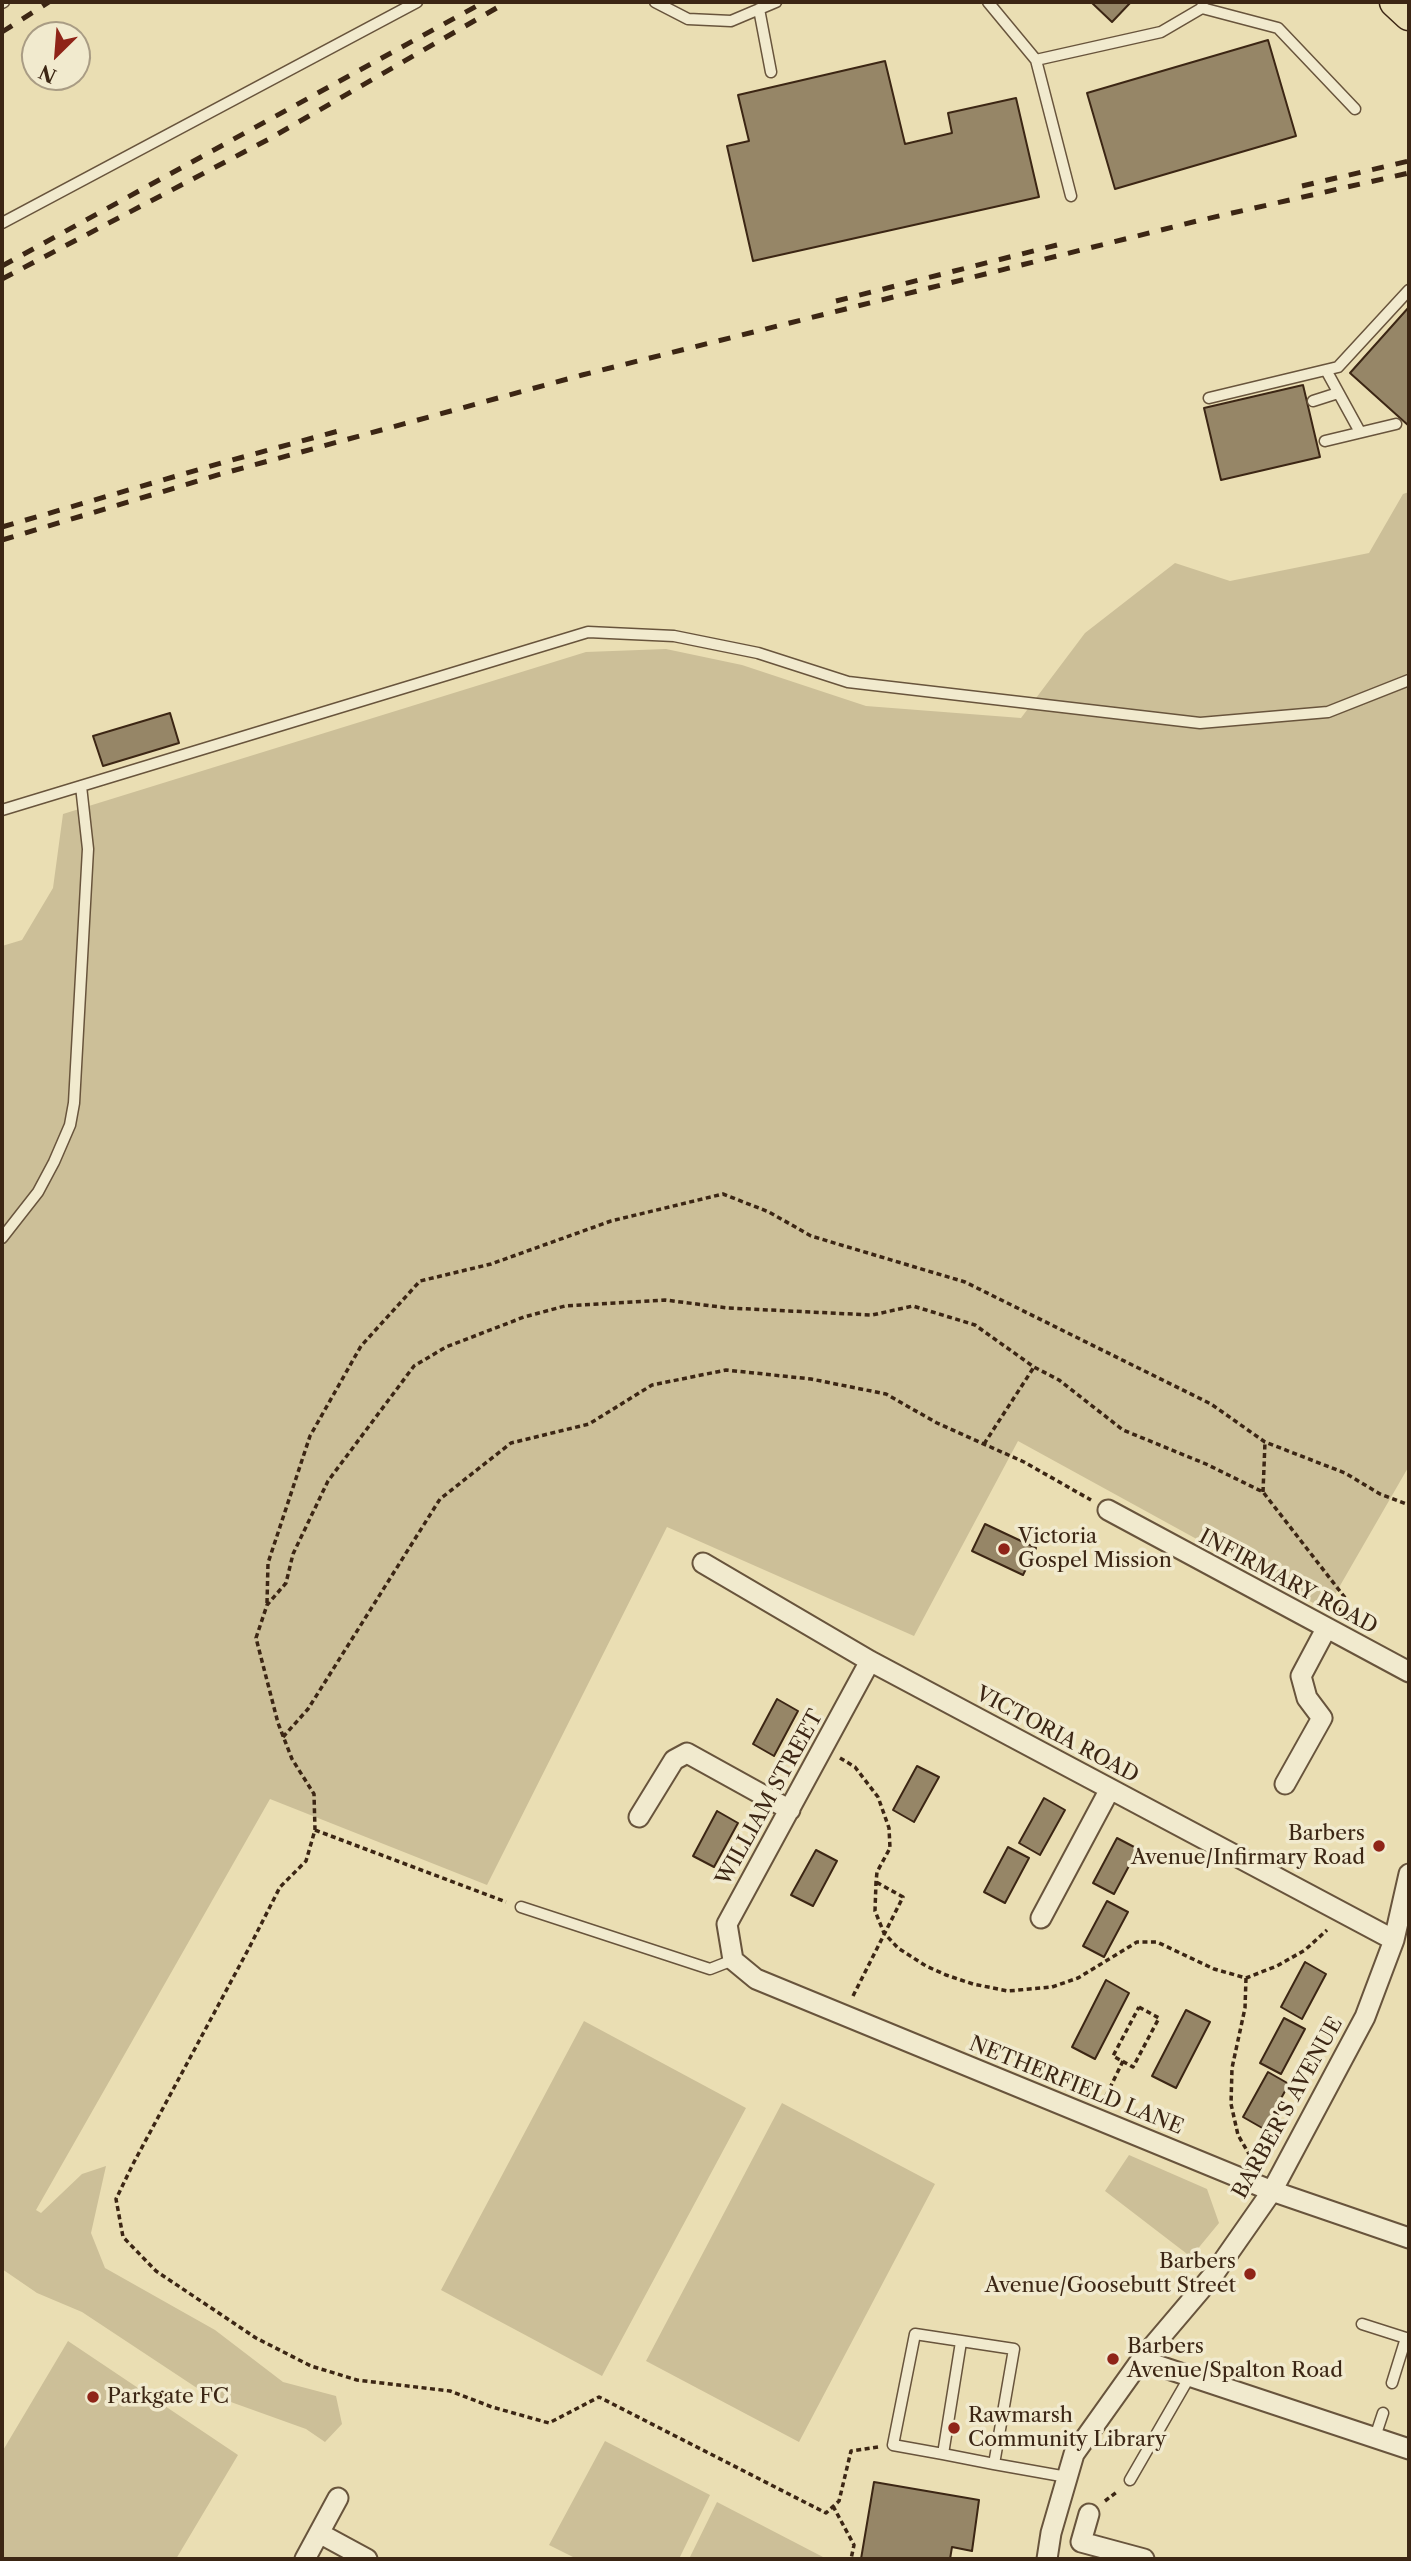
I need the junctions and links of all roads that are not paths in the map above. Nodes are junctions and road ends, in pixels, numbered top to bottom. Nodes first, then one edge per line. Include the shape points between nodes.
1 (416, 2) edge
2 (655, 2) edge
3 (776, 2) edge
4 (988, 2) edge
5 (1395, 2) edge
6 (1203, 5) edge
7 (759, 9) junction
8 (1409, 15) edge
9 (1036, 60) junction
10 (771, 72) dead end
11 (1355, 109) dead end
12 (1071, 196) dead end
13 (2, 223) edge
14 (1409, 290) edge
15 (1325, 370) junction
16 (1338, 393) junction
17 (1209, 398) dead end
18 (1313, 401) dead end
19 (1396, 424) dead end
20 (1360, 432) junction
21 (1325, 441) dead end
22 (1409, 680) edge
23 (81, 786) junction
24 (2, 810) edge
25 (2, 1238) edge
26 (1108, 1510) road end
27 (703, 1563) dead end
28 (1326, 1629) junction
29 (870, 1661) junction
30 (1409, 1672) edge
31 (1285, 1784) dead end
32 (1110, 1789) junction
33 (790, 1810) junction
34 (639, 1817) dead end
35 (1409, 1874) edge
36 (521, 1908) road end
37 (1041, 1918) dead end
38 (1394, 1940) junction
39 (733, 1960) junction
40 (1272, 2191) junction
41 (1409, 2238) edge
42 (1362, 2324) dead end
43 (1408, 2339) edge
44 (961, 2342) junction
45 (1141, 2360) junction
46 (1190, 2376) junction
47 (1392, 2383) dead end
48 (1382, 2413) dead end
49 (1375, 2437) junction
50 (1409, 2449) edge
51 (943, 2454) junction
52 (994, 2464) junction
53 (1067, 2477) junction
54 (1130, 2480) road end
55 (338, 2498) dead end
56 (1089, 2514) road end
57 (319, 2533) junction
58 (305, 2559) edge
59 (367, 2559) edge
60 (1047, 2559) edge
61 (1144, 2559) edge

1 - 13 lane
2 - 7 lane via 688,19 731,21
3 - 7 lane
4 - 9 lane
5 - 8 main road
6 - 9 lane via 1161,32
6 - 11 lane via 1278,27
7 - 10 lane
9 - 12 lane
14 - 15 lane via 1338,367
15 - 16 lane
15 - 17 lane
16 - 18 lane
16 - 20 lane
19 - 20 lane
20 - 21 lane
22 - 23 lane via 1328,712 1200,723 848,682 758,653 686,639 588,632
23 - 24 lane
23 - 25 lane via 88,849 74,1103 54,1163
26 - 28 street, INFIRMARY ROAD
27 - 29 street, VICTORIA ROAD
28 - 30 street, INFIRMARY ROAD
28 - 31 street via 1301,1676 1307,1698 1321,1718
29 - 32 street, VICTORIA ROAD
29 - 33 street, WILLIAM STREET
32 - 37 street
32 - 38 street, VICTORIA ROAD
33 - 34 street via 687,1753 674,1760
33 - 39 street, WILLIAM STREET via 727,1924
35 - 38 street, BARBER'S AVENUE
36 - 39 lane via 710,1969
38 - 40 street, BARBER'S AVENUE via 1365,2017
39 - 40 street, NETHERFIELD LANE via 756,1979
40 - 41 street, NETHERFIELD LANE
40 - 45 street, BARBER'S AVENUE via 1214,2274
42 - 43 lane
43 - 47 lane
44 - 51 lane
44 - 51 lane via 915,2334 893,2445
44 - 52 lane via 1014,2349
45 - 46 street
45 - 53 street, BARBER'S AVENUE via 1074,2454
46 - 49 street
46 - 54 lane
48 - 49 lane
49 - 50 street
51 - 52 lane
52 - 53 lane
53 - 60 street, BARBER'S AVENUE
55 - 57 street
56 - 61 street via 1082,2542
57 - 58 street
57 - 59 street

